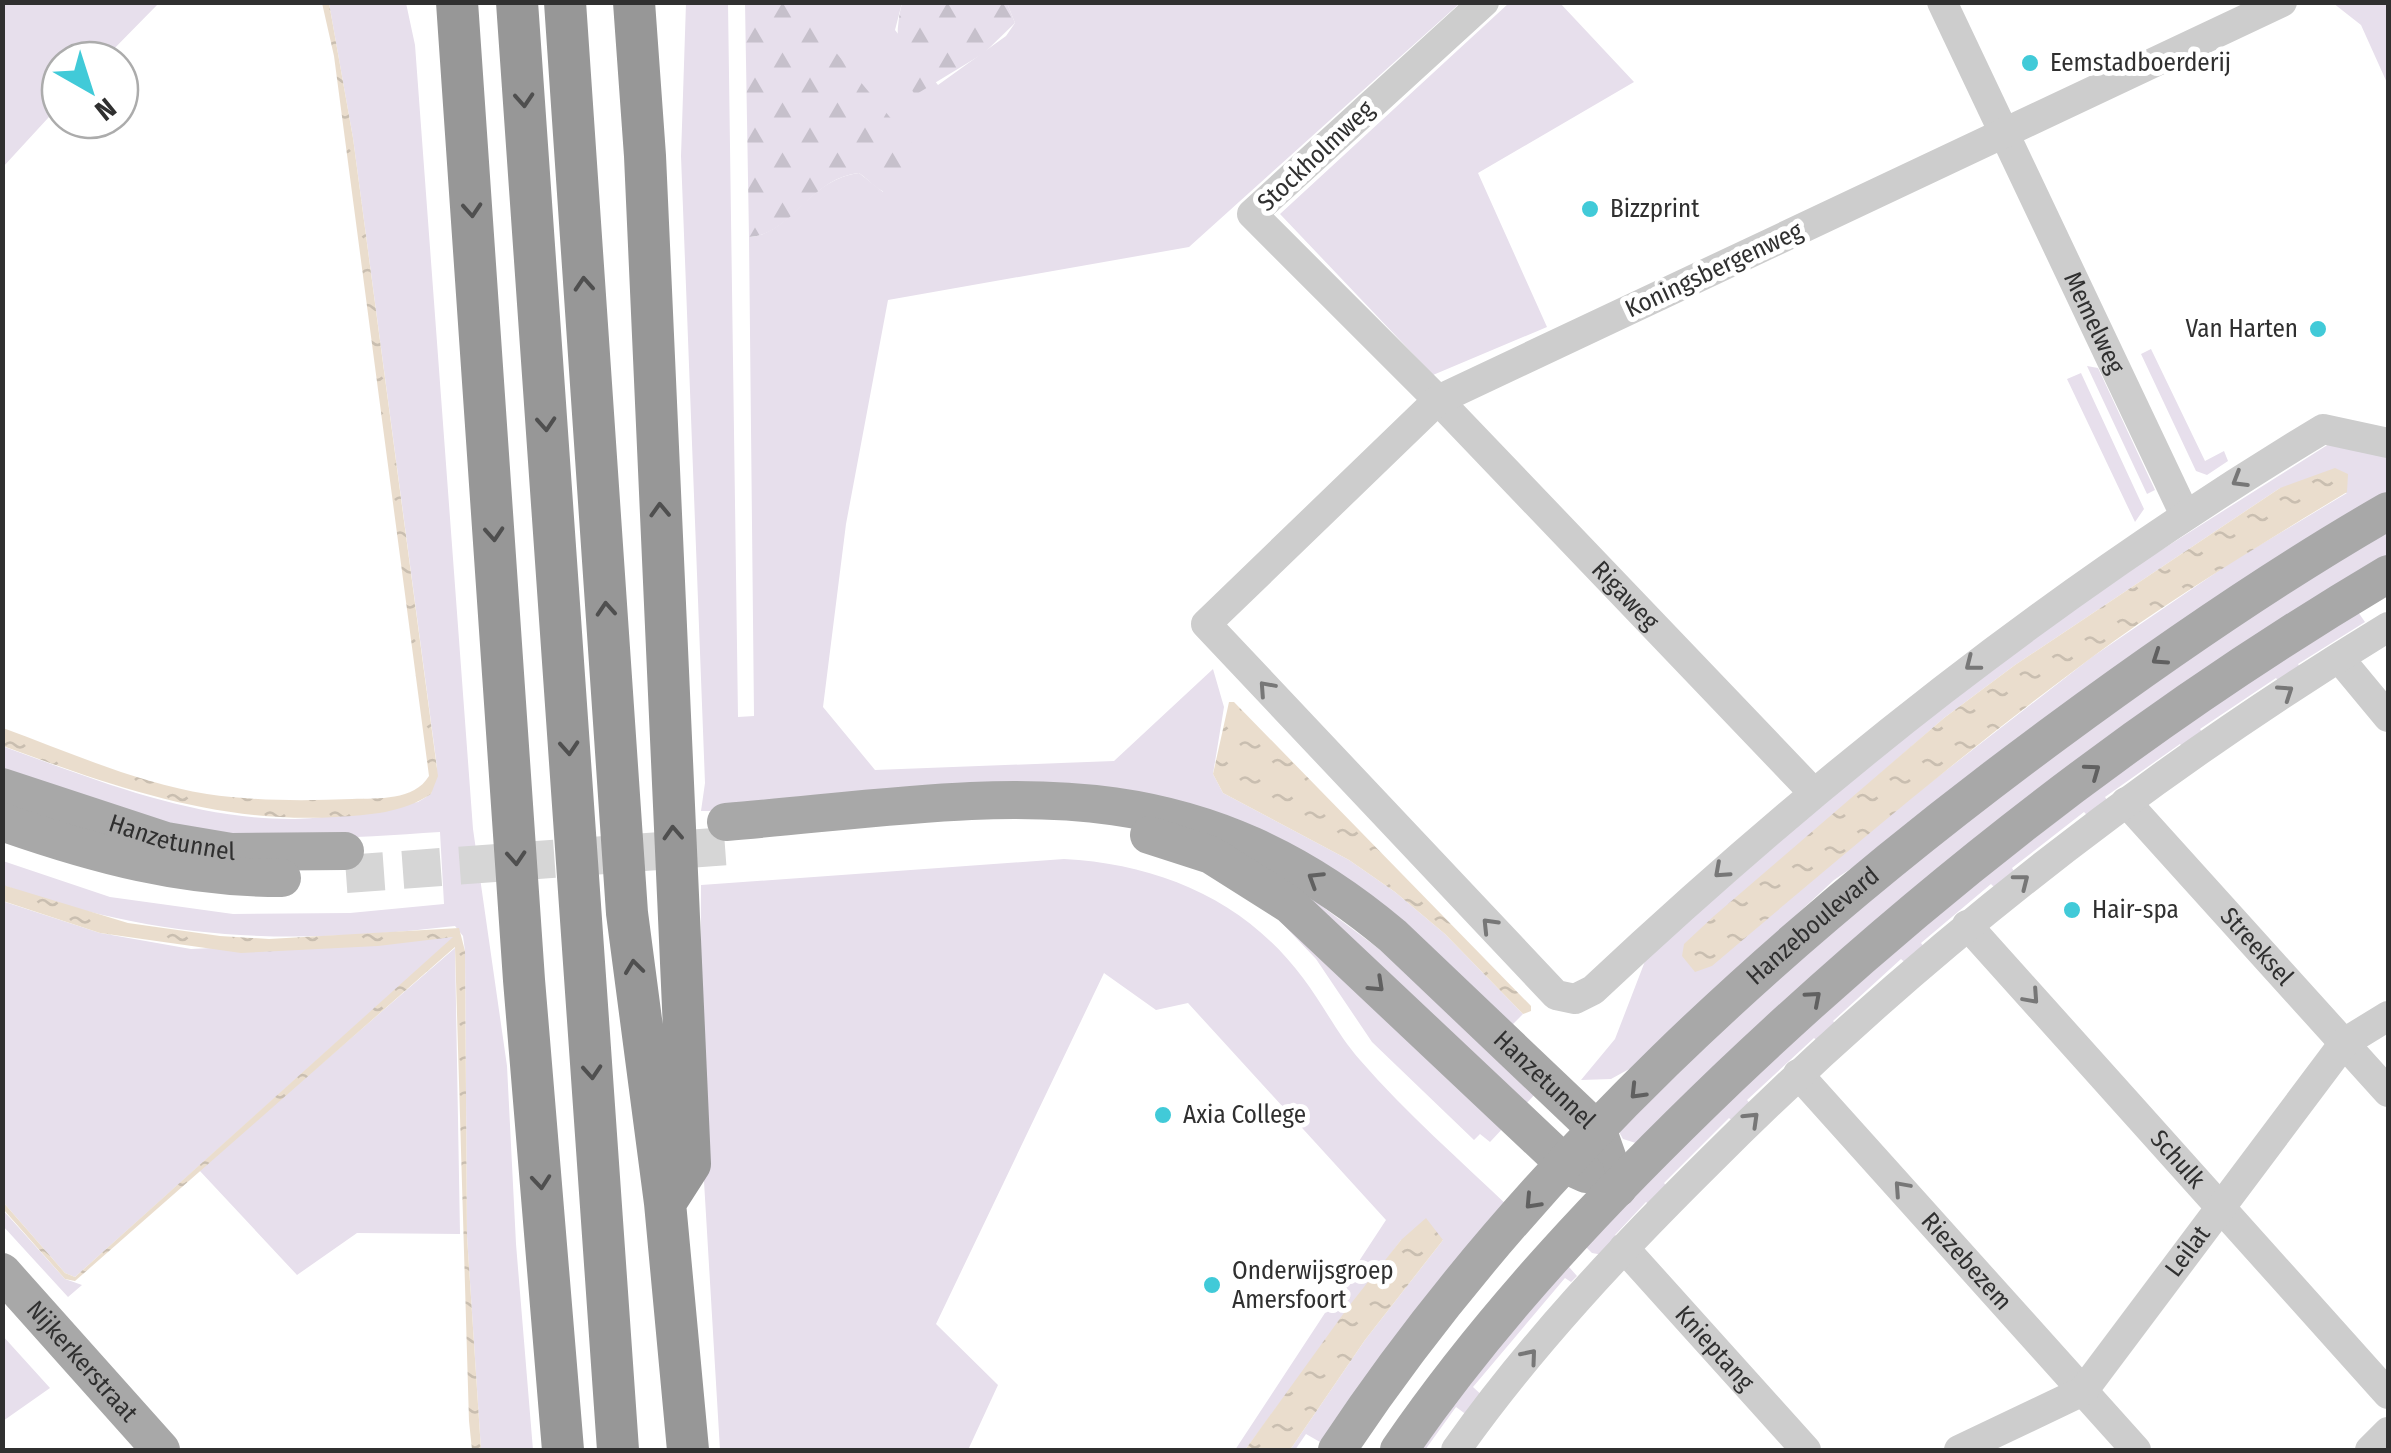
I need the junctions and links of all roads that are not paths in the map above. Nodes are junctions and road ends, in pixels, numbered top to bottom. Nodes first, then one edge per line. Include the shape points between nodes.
1 (438, 2) edge
2 (457, 2) edge
3 (517, 2) edge
4 (565, 2) edge
5 (634, 2) edge
6 (656, 2) edge
7 (1484, 2) edge
8 (1942, 2) edge
9 (2282, 2) edge
10 (463, 78) junction
11 (2002, 134) junction
12 (645, 156) junction
13 (1438, 400) junction
14 (2388, 443) edge
15 (2388, 511) edge
16 (2184, 513) junction
17 (2388, 574) edge
18 (2388, 627) edge
19 (2339, 658) junction
20 (2388, 718) edge
21 (2, 787) edge
22 (1812, 791) junction
23 (2126, 802) junction
24 (2, 822) edge
25 (1967, 925) junction
26 (2388, 1016) edge
27 (2344, 1043) junction
28 (1798, 1074) junction
29 (2388, 1092) edge
30 (1598, 1131) junction
31 (1566, 1165) junction
32 (1618, 1188) junction
33 (665, 1203) junction
34 (2220, 1206) junction
35 (1624, 1248) junction
36 (2, 1272) edge
37 (2082, 1392) junction
38 (2388, 1394) edge
39 (2388, 1432) edge
40 (1470, 1444) edge
41 (161, 1450) edge
42 (563, 1450) edge
43 (618, 1450) edge
44 (688, 1450) edge
45 (1337, 1450) edge
46 (1399, 1450) edge
47 (1806, 1450) edge
48 (1959, 1450) edge
49 (2136, 1450) edge
50 (2370, 1450) edge

1 - 10 highway
2 - 10 highway
3 -> 43 highway
33 -> 4 highway via 627,913
5 - 12 highway
6 - 12 highway
7 - 13 street, Stockholmweg via 1252,214
8 - 11 street
9 - 11 street, Koningsbergenweg
10 -> 42 highway
11 - 13 street, Koningsbergenweg
11 - 16 street, Memelweg
33 -> 12 highway via 690,1164
13 - 22 street, Rigaweg
22 -> 13 street, Koningsbergenweg via 1583,997 1556,995 1206,624
14 -> 16 street via 2322,430
15 -> 30 main road, Hanzeboulevard via 2140,671 1972,794 1775,960
16 -> 22 street via 2006,638
32 -> 17 main road via 1799,1011 2022,823 2214,685
18 - 19 street
19 - 20 street
23 -> 19 street
21 - 24 main road, Hanzetunnel via 166,840 345,862 227,878 165,871 90,854
25 -> 23 street
23 - 27 street, Streeksel
25 - 28 street
25 -> 34 street, Schulk
26 - 27 street, Leilat
27 - 29 street, Streeksel
27 - 34 street, Leilat
35 -> 28 street
37 -> 28 street, Riezebezem
30 - 31 main road, Hanzeboulevard
30 -> 31 main road, Hanzetunnel via 1358,906 1286,860 1214,827 1150,809 1053,798 727,834 1059,824 1138,832 1197,850 1266,887 1306,918
30 - 32 main road, Hanzetunnel
31 - 32 main road, Hanzetunnel
31 -> 45 main road, Hanzeboulevard via 1460,1282
32 - 46 main road via 1489,1330
33 - 44 highway
34 - 37 street, Leilat
34 - 38 street, Schulk
40 -> 35 street
35 - 47 street, Knieptang
36 - 41 main road, Nijkerkerstraat
37 - 48 street, Leilat
37 - 49 street, Riezebezem
39 - 50 street

